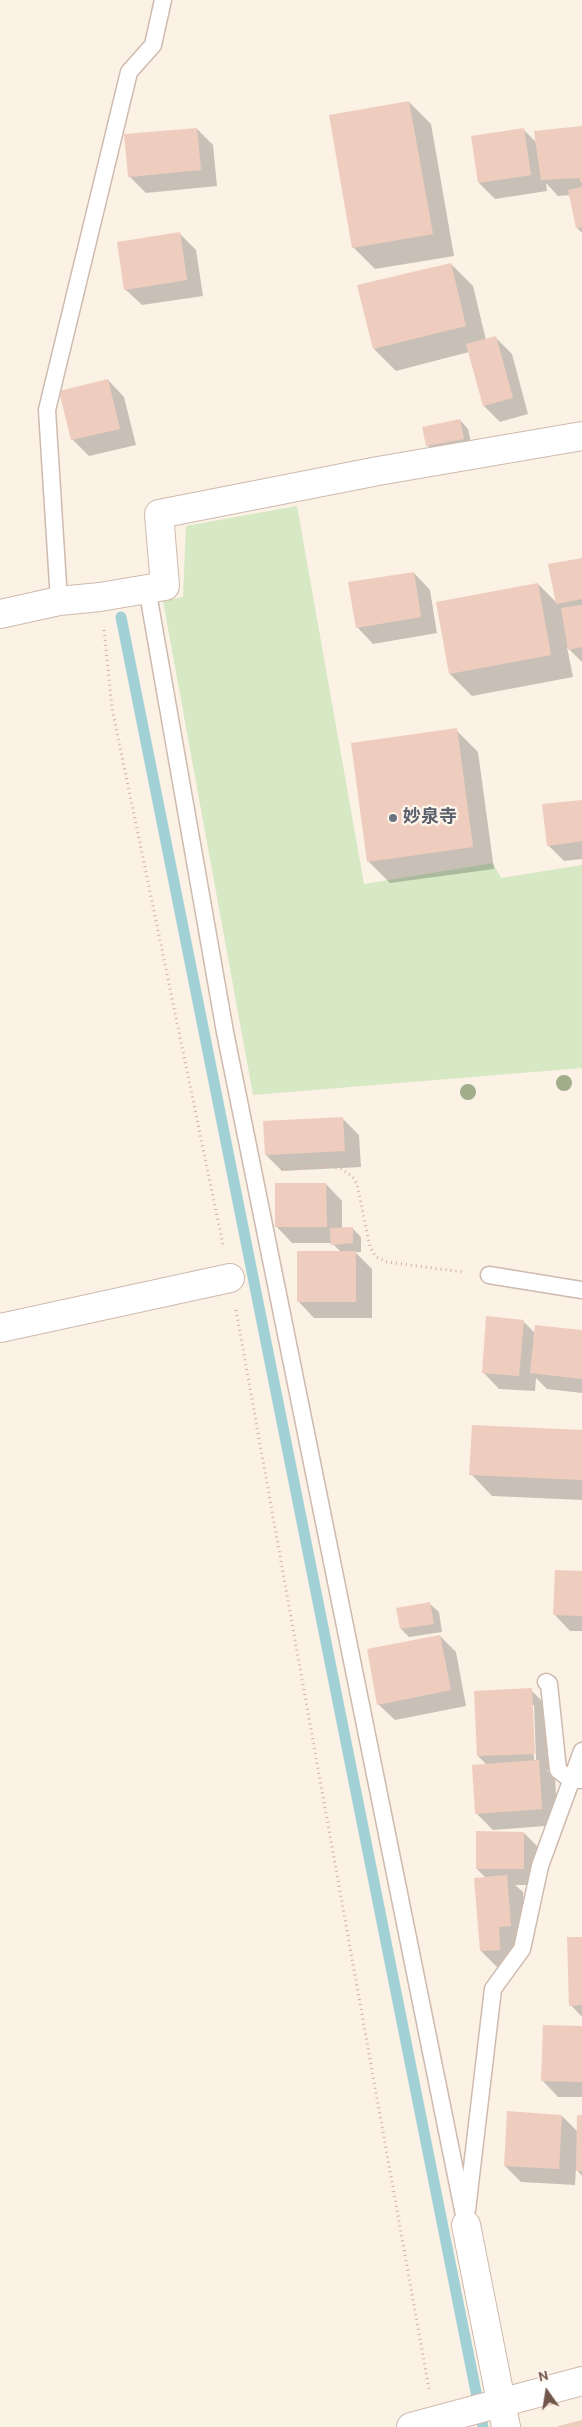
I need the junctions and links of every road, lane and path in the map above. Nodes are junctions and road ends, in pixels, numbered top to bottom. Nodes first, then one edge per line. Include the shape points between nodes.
1 (163, 0) edge
2 (582, 436) edge
3 (147, 588) junction
4 (100, 597) junction
5 (59, 601) junction
6 (0, 614) edge
7 (253, 1170) junction
8 (489, 1275) joint
9 (230, 1278) junction
10 (582, 1290) edge
11 (0, 1328) edge
12 (546, 1682) dead end
13 (582, 1751) edge
14 (576, 1780) edge
15 (466, 2225) junction
16 (582, 2381) edge
17 (501, 2412) edge
18 (428, 2425) edge

1 - 5 lane via 153,45 129,72 47,410
2 - 3 street via 378,471 159,514 165,586
3 - 4 street
3 - 7 lane
4 - 5 street
4 - 9 path via 112,708
5 - 6 street
7 - 8 path via 328,1166 341,1169 357,1184 370,1247 376,1257 387,1262
7 - 15 lane
8 - 10 lane
9 - 11 street
9 - 18 path
12 - 14 lane via 549,1684 558,1770
13 - 14 lane
14 - 15 lane via 540,1866 522,1948 493,1989
15 - 17 street
16 - 17 street
17 - 18 street via 461,2414

